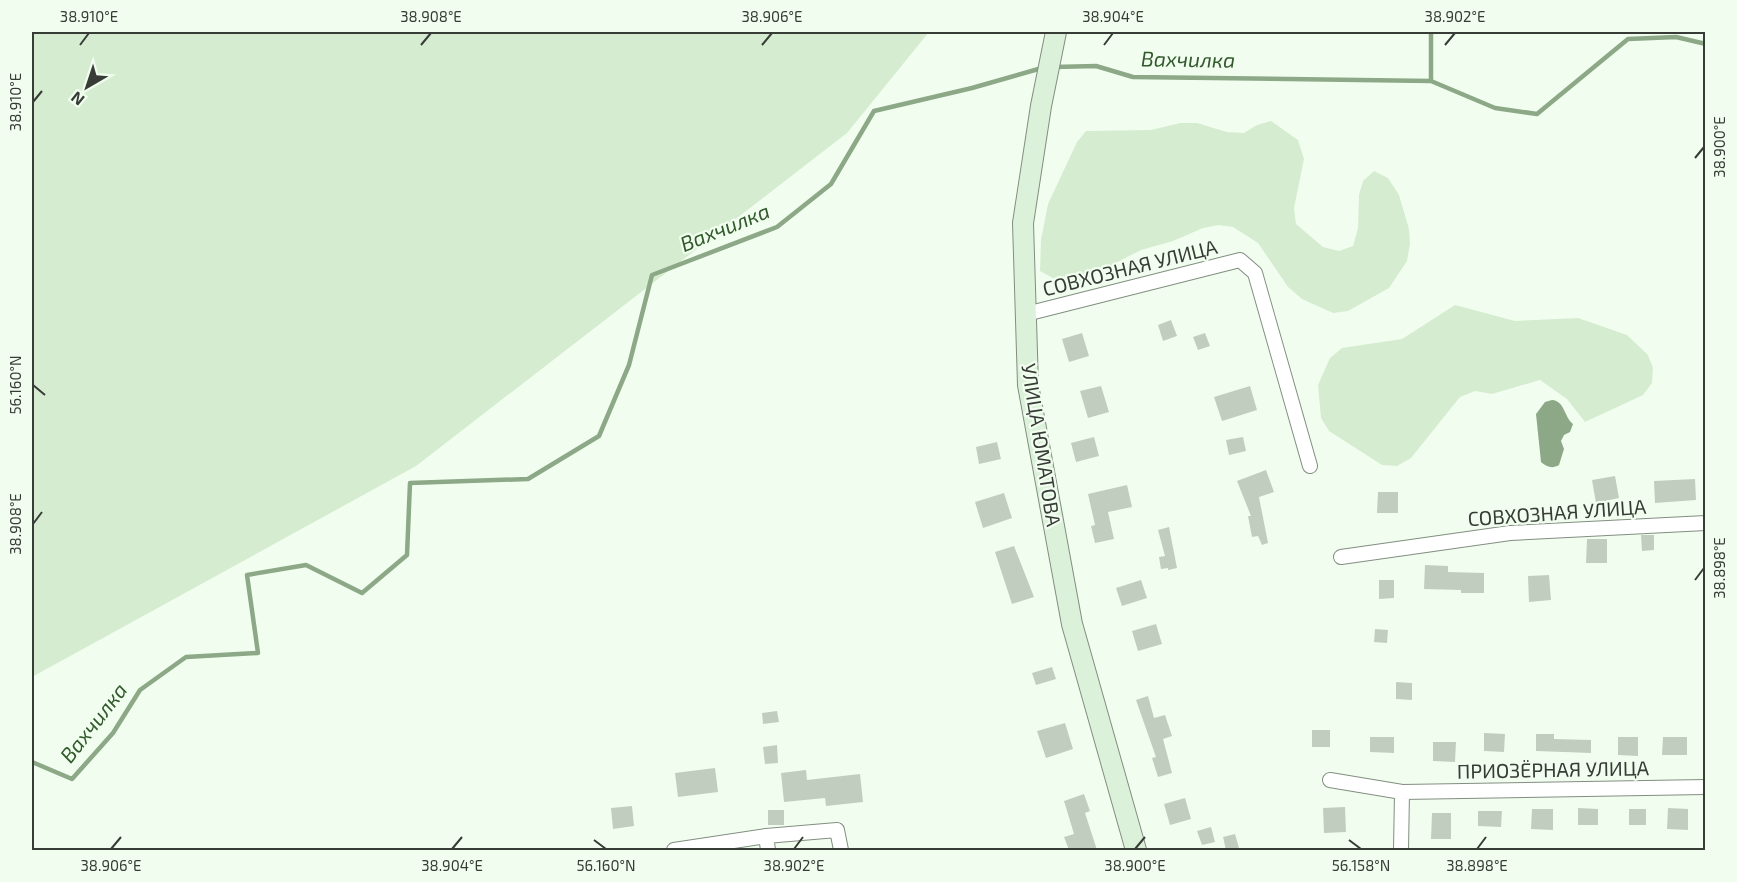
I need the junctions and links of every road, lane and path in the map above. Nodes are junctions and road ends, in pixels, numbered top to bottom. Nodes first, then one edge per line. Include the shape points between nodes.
1 (1056, 34) edge
2 (1026, 314) junction
3 (1310, 466) dead end
4 (1706, 523) edge
5 (1341, 557) dead end
6 (1330, 780) dead end
7 (1706, 787) edge
8 (1402, 792) junction
9 (767, 843) edge
10 (674, 850) edge
11 (841, 850) edge
12 (1137, 850) edge
13 (1401, 850) edge

1 - 2 main road, УЛИЦА ЮМАТОВА via 1023,223
2 - 3 street, СОВХОЗНАЯ УЛИЦА via 1240,260 1255,273
2 - 12 main road, УЛИЦА ЮМАТОВА via 1028,385 1072,624
4 - 5 street, СОВХОЗНАЯ УЛИЦА via 1510,533
6 - 8 street, ПРИОЗЁРНАЯ УЛИЦА
7 - 8 street, ПРИОЗЁРНАЯ УЛИЦА
8 - 13 street
9 - 10 street
9 - 11 street via 837,830

